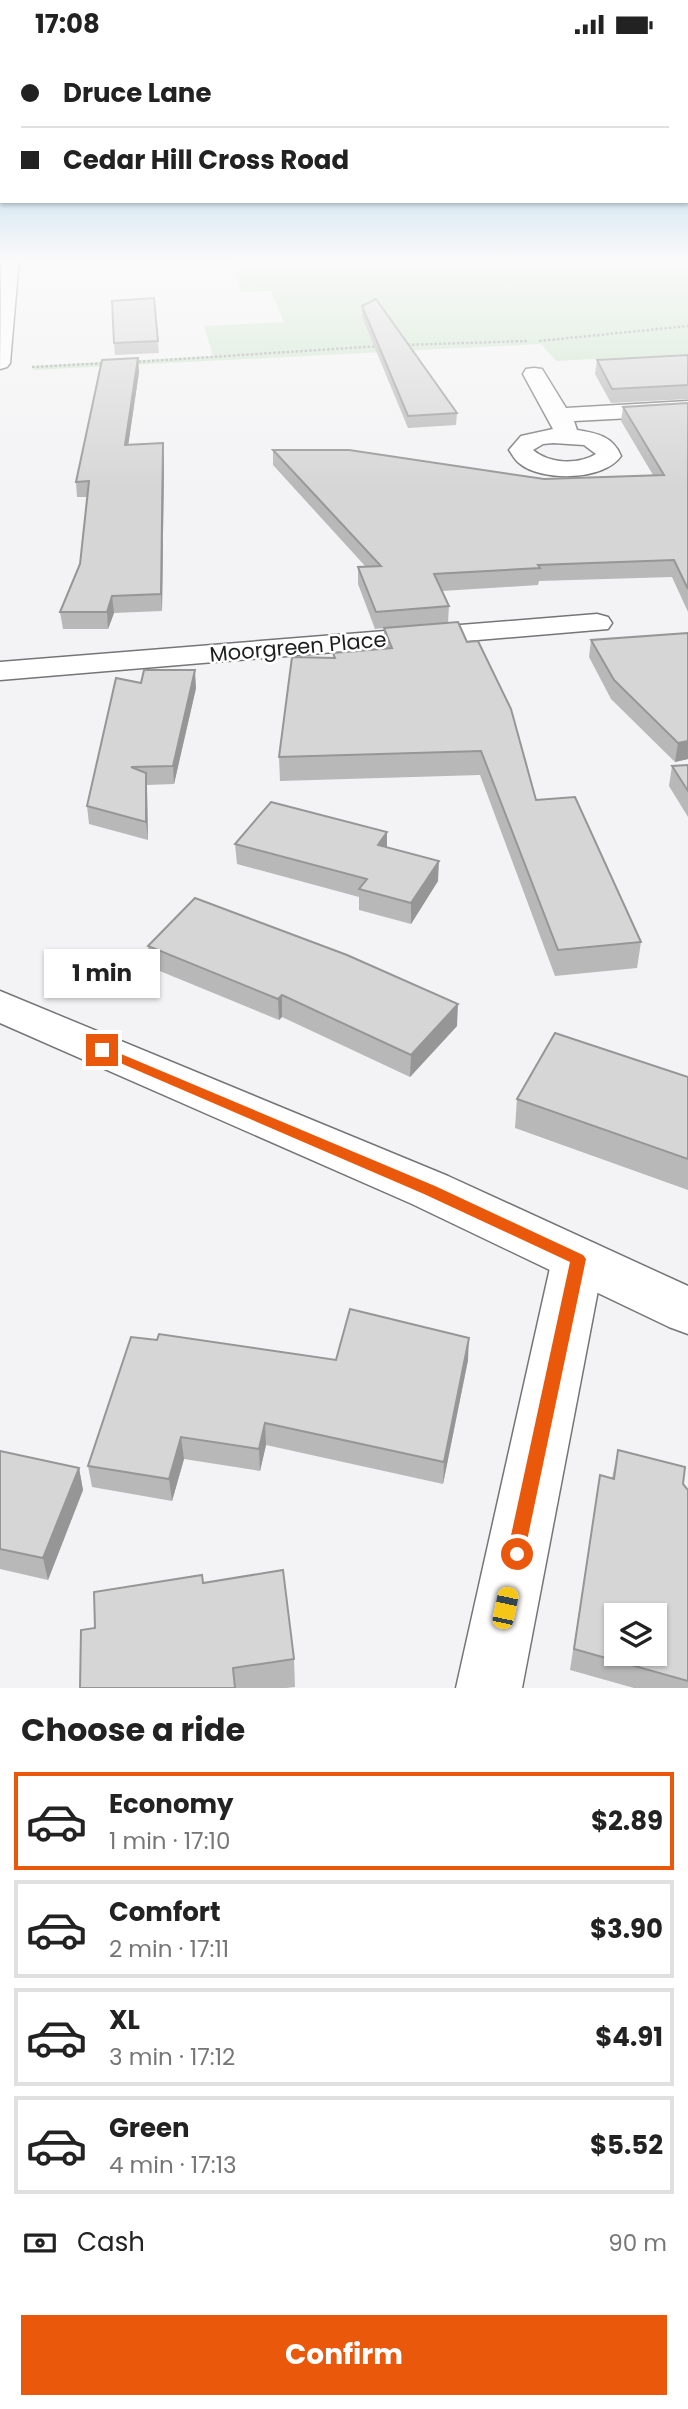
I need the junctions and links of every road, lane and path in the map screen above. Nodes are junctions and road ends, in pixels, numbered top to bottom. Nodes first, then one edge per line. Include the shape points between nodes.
1 (3, 335) edge
2 (609, 335) edge
3 (528, 341) dead end
4 (539, 341) dead end
5 (397, 345) edge
6 (384, 346) edge
7 (125, 362) edge
8 (0, 363) edge
9 (111, 363) edge
10 (28, 367) dead end
11 (534, 375) dead end
12 (688, 408) edge
13 (597, 623) dead end
14 (0, 671) edge
15 (0, 1006) edge
16 (578, 1259) junction
17 (688, 1311) edge
18 (489, 1688) edge

1 - 8 street
2 - 4 path
3 - 5 path
6 - 7 path
9 - 10 path
11 - 12 street via 562,425
13 - 14 street, Moorgreen Place
15 - 16 street via 430,1190
16 - 17 street
16 - 18 street

